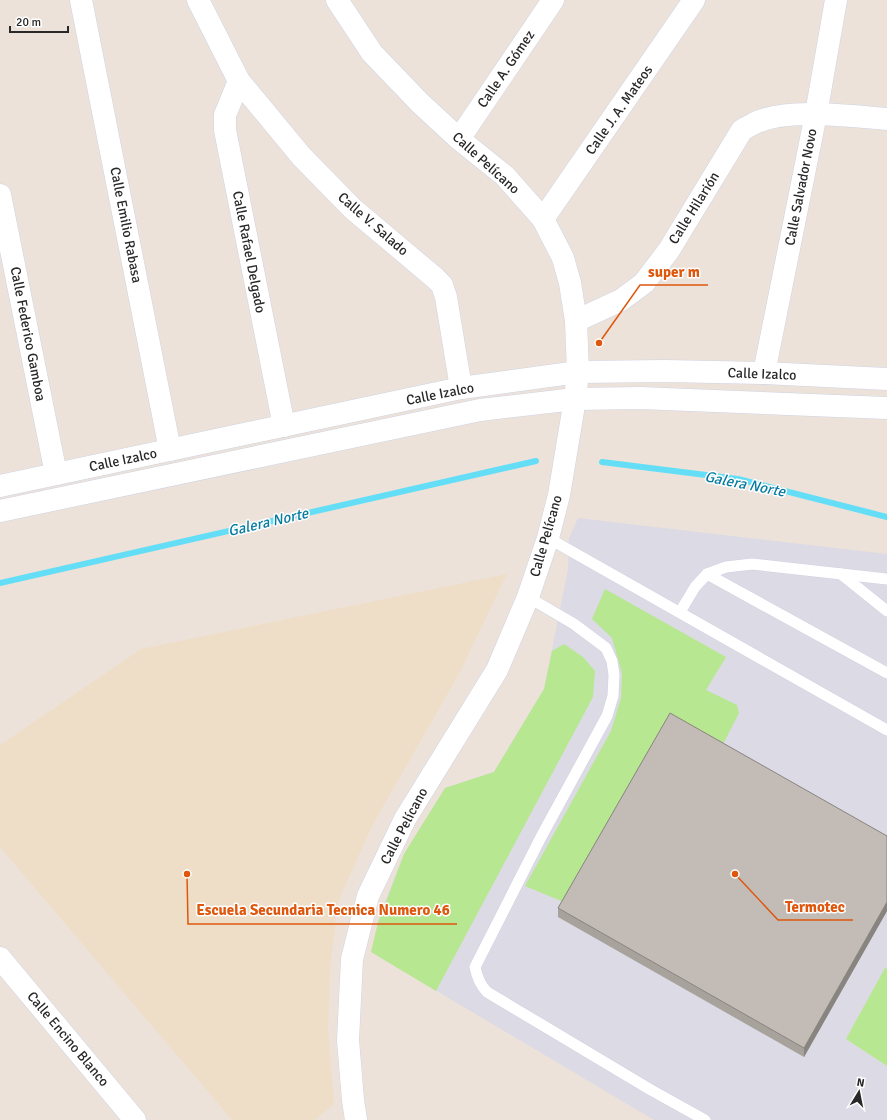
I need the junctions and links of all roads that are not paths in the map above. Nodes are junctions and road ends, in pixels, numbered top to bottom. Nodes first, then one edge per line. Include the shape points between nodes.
1 (81, 0) edge
2 (198, 0) edge
3 (337, 0) edge
4 (553, 0) edge
5 (694, 0) edge
6 (836, 0) edge
7 (239, 81) junction
8 (816, 114) junction
9 (887, 119) edge
10 (460, 139) junction
11 (0, 195) edge
12 (543, 219) junction
13 (4, 237) edge
14 (576, 321) junction
15 (578, 372) junction
16 (764, 373) junction
17 (887, 379) edge
18 (461, 388) junction
19 (575, 399) junction
20 (887, 408) edge
21 (284, 426) junction
22 (170, 450) junction
23 (56, 474) junction
24 (0, 486) edge
25 (0, 511) edge
26 (548, 538) junction
27 (840, 573) junction
28 (707, 574) junction
29 (887, 579) edge
30 (528, 597) junction
31 (887, 611) edge
32 (680, 612) junction
33 (887, 673) edge
34 (887, 730) edge
35 (0, 958) edge
36 (135, 1120) edge
37 (356, 1120) edge
38 (705, 1120) edge

1 - 22 main road, Calle Emilio Rabasa
2 - 7 main road, Calle V. Salado
3 - 10 main road, Calle Pelícano via 372,53 420,103
4 - 10 main road, Calle A. Gómez
5 - 12 main road, Calle J. A. Mateos
6 - 8 main road, Calle Salvador Novo
7 - 18 main road, Calle V. Salado via 302,157 354,209 442,285
7 - 21 main road, Calle Rafael Delgado via 225,115 225,130
8 - 9 main road, Calle Hilarión
8 - 14 main road, Calle Hilarión via 783,115 753,123 742,130 669,250 644,283 621,300
8 - 16 main road, Calle Salvador Novo
10 - 12 main road, Calle Pelícano via 505,176
11 - 13 main road, Calle Federico Gamboa
12 - 14 main road, Calle Pelícano via 563,258 570,282
13 - 23 main road, Calle Federico Gamboa
14 - 15 main road, Calle Pelícano
15 - 16 main road, Calle Izalco
15 - 18 main road, Calle Izalco
15 - 19 main road, Calle Pelícano
16 - 17 main road, Calle Izalco
18 - 21 main road, Calle Izalco
19 - 20 main road, Calle Izalco via 640,398
19 - 25 main road, Calle Izalco via 480,410
19 - 26 main road, Calle Pelícano via 559,496
21 - 22 main road, Calle Izalco
22 - 23 main road, Calle Izalco
23 - 24 main road, Calle Izalco
26 - 30 main road, Calle Pelícano
26 - 32 lane
27 - 28 lane via 752,564 726,567
27 - 29 lane
27 - 31 lane
28 - 32 lane via 695,587
28 - 33 lane
30 - 37 main road, Calle Pelícano via 497,670 405,819 368,896 352,959 348,1040
30 - 38 lane via 574,624 606,648 612,661 613,696 607,716 541,837 475,967 477,977 487,992
32 - 34 lane
35 - 36 main road, Calle Encino Blanco

